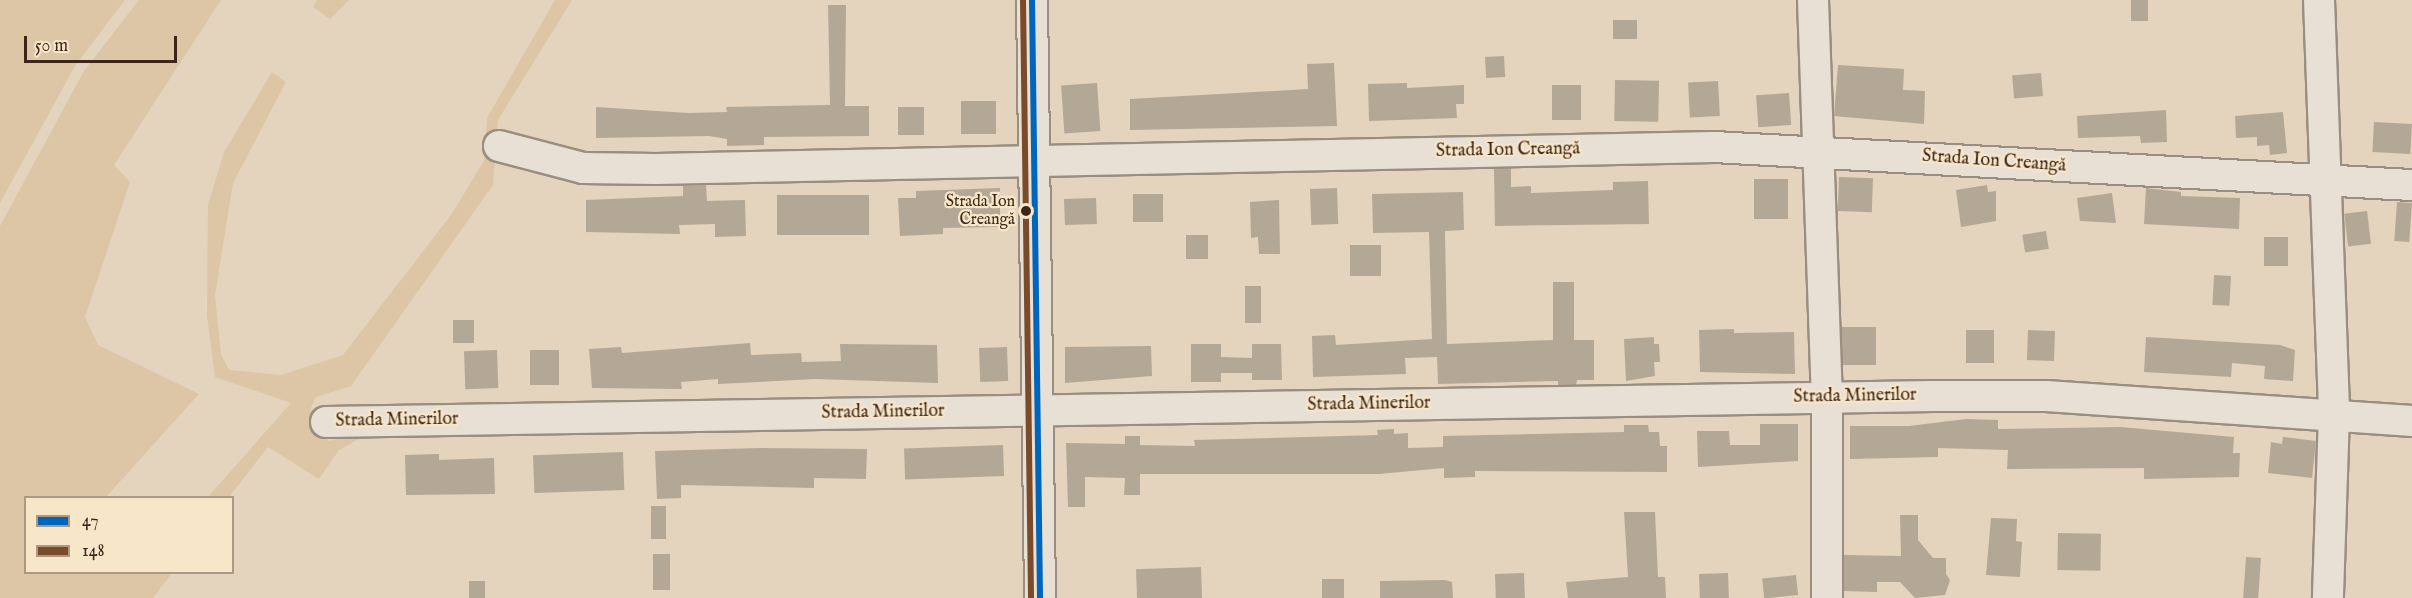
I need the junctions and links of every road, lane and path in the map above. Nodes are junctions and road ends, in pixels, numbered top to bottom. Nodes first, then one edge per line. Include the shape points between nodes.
1 (1032, 0) edge
2 (1813, 0) edge
3 (2319, 0) edge
4 (498, 147) dead end
5 (1820, 150) junction
6 (1034, 162) junction
7 (2324, 181) junction
8 (2412, 184) edge
9 (1827, 398) junction
10 (1038, 411) junction
11 (2334, 414) junction
12 (2412, 421) edge
13 (326, 422) dead end
14 (1040, 598) edge
15 (1827, 598) edge
16 (2328, 598) edge

1 - 6 street
2 - 5 street
3 - 7 street
4 - 6 street, Strada Ion Creangă via 583,168
5 - 6 street, Strada Ion Creangă via 1702,147
5 - 7 street, Strada Ion Creangă
5 - 9 street
6 - 10 street
7 - 8 street, Strada Ion Creangă
7 - 11 street
9 - 10 street, Strada Minerilor
9 - 11 street, Strada Minerilor via 2046,396
9 - 15 street
10 - 13 street, Strada Minerilor
10 - 14 street
11 - 12 street, Strada Minerilor
11 - 16 street

